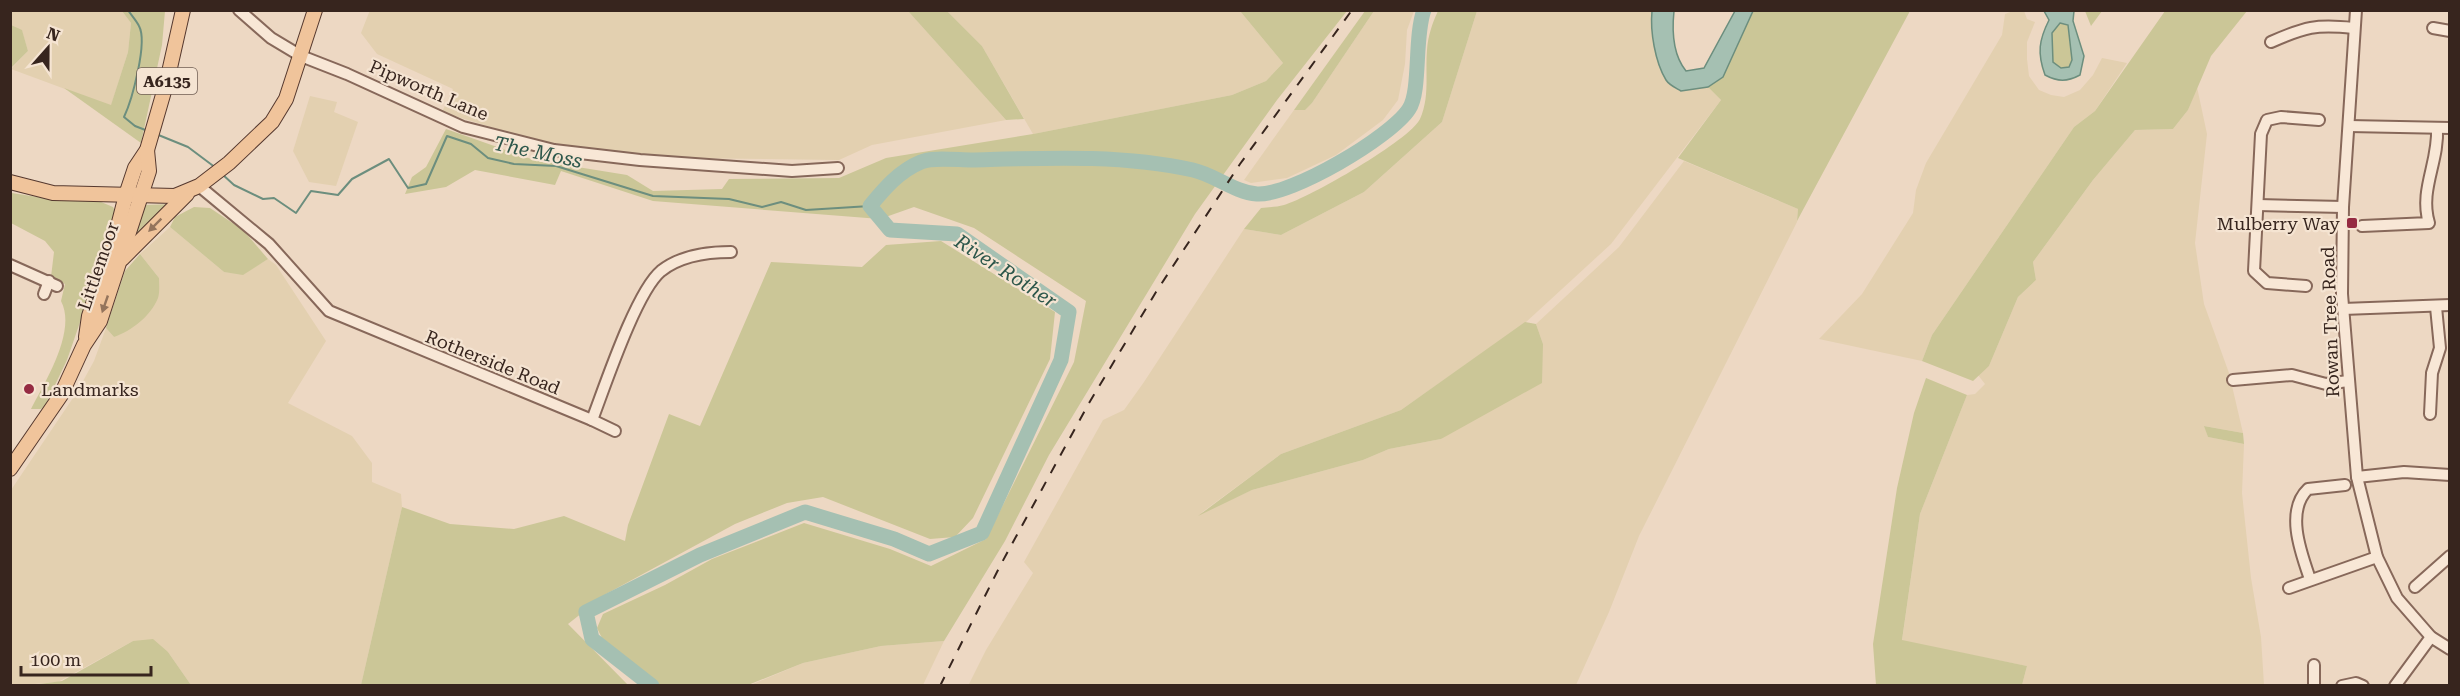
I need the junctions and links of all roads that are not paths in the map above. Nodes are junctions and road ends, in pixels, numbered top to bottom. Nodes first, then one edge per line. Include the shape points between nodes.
1 (183, 10) edge
2 (239, 10) edge
3 (315, 10) edge
4 (2356, 10) edge
5 (2353, 28) junction
6 (2433, 28) dead end
7 (2450, 31) edge
8 (2271, 42) dead end
9 (301, 56) junction
10 (2319, 120) dead end
11 (2349, 126) junction
12 (2450, 128) edge
13 (2437, 129) junction
14 (147, 150) junction
15 (838, 168) dead end
16 (11, 184) edge
17 (195, 188) junction
18 (126, 195) junction
19 (141, 196) junction
20 (2258, 205) junction
21 (2343, 207) junction
22 (2362, 226) dead end
23 (114, 242) junction
24 (731, 252) dead end
25 (120, 261) junction
26 (10, 266) edge
27 (2306, 286) dead end
28 (45, 294) dead end
29 (2450, 305) edge
30 (2436, 307) junction
31 (2343, 309) junction
32 (84, 345) junction
33 (2233, 380) dead end
34 (2348, 381) junction
35 (2430, 414) dead end
36 (592, 420) junction
37 (615, 431) dead end
38 (10, 469) edge
39 (2450, 475) edge
40 (2357, 477) junction
41 (2345, 484) dead end
42 (2450, 556) edge
43 (2377, 557) junction
44 (2310, 579) junction
45 (2415, 587) dead end
46 (2289, 588) dead end
47 (2430, 637) junction
48 (2450, 649) edge
49 (2314, 665) dead end
50 (2314, 686) edge
51 (2342, 686) edge
52 (2363, 686) edge
53 (2395, 686) edge

1 - 14 main road, A6135 via 177,46
2 - 9 street, Pipworth Lane via 271,38
3 - 9 main road
4 - 5 street, Rowan Tree Road
5 - 8 street via 2321,25 2299,29
5 - 11 street, Rowan Tree Road
6 - 7 street
9 - 15 street, Pipworth Lane via 463,127 554,150 792,171
9 - 17 main road via 286,99 272,122 229,163
10 - 20 street via 2267,120 2263,126
11 - 13 street
11 - 21 street, Rowan Tree Road
12 - 13 street
13 - 22 street via 2436,155 2425,194 2428,223
14 - 18 main road, A6135 via 141,176
14 - 19 main road, A6135 via 149,171
16 - 18 main road via 53,193
17 - 19 main road via 175,196
17 -> 25 main road
17 - 36 street, Rotherside Road via 269,243 329,311
18 - 19 main road
18 - 23 main road, Littlemoor / A6135
19 - 23 main road, A6135 via 131,204
19 - 25 main road, Littlemoor / A6135
20 - 21 street
20 - 27 street via 2254,271 2267,283
21 - 31 street, Rowan Tree Road
23 - 32 main road, Littlemoor / A6135 via 89,316
24 - 36 street via 690,256 656,276 643,296
25 -> 32 main road, Littlemoor / A6135 via 99,321
26 - 28 street via 53,283
29 - 30 street
30 - 31 street
30 - 35 street via 2440,348 2432,373
31 - 34 street, Rowan Tree Road
32 - 38 main road, Littlemoor / A6135 via 61,394
33 - 34 street via 2292,375 2326,384
34 - 40 street, Rowan Tree Road
36 - 37 street, Rotherside Road
39 - 40 street via 2404,472
40 - 43 street, Rowan Tree Road
41 - 44 street via 2308,489 2298,502 2298,536
42 - 45 street
43 - 44 street
43 - 47 street, Rowan Tree Road via 2402,605
44 - 46 street
47 - 48 street, Rowan Tree Road
47 - 53 street
49 - 50 street
51 - 52 street

